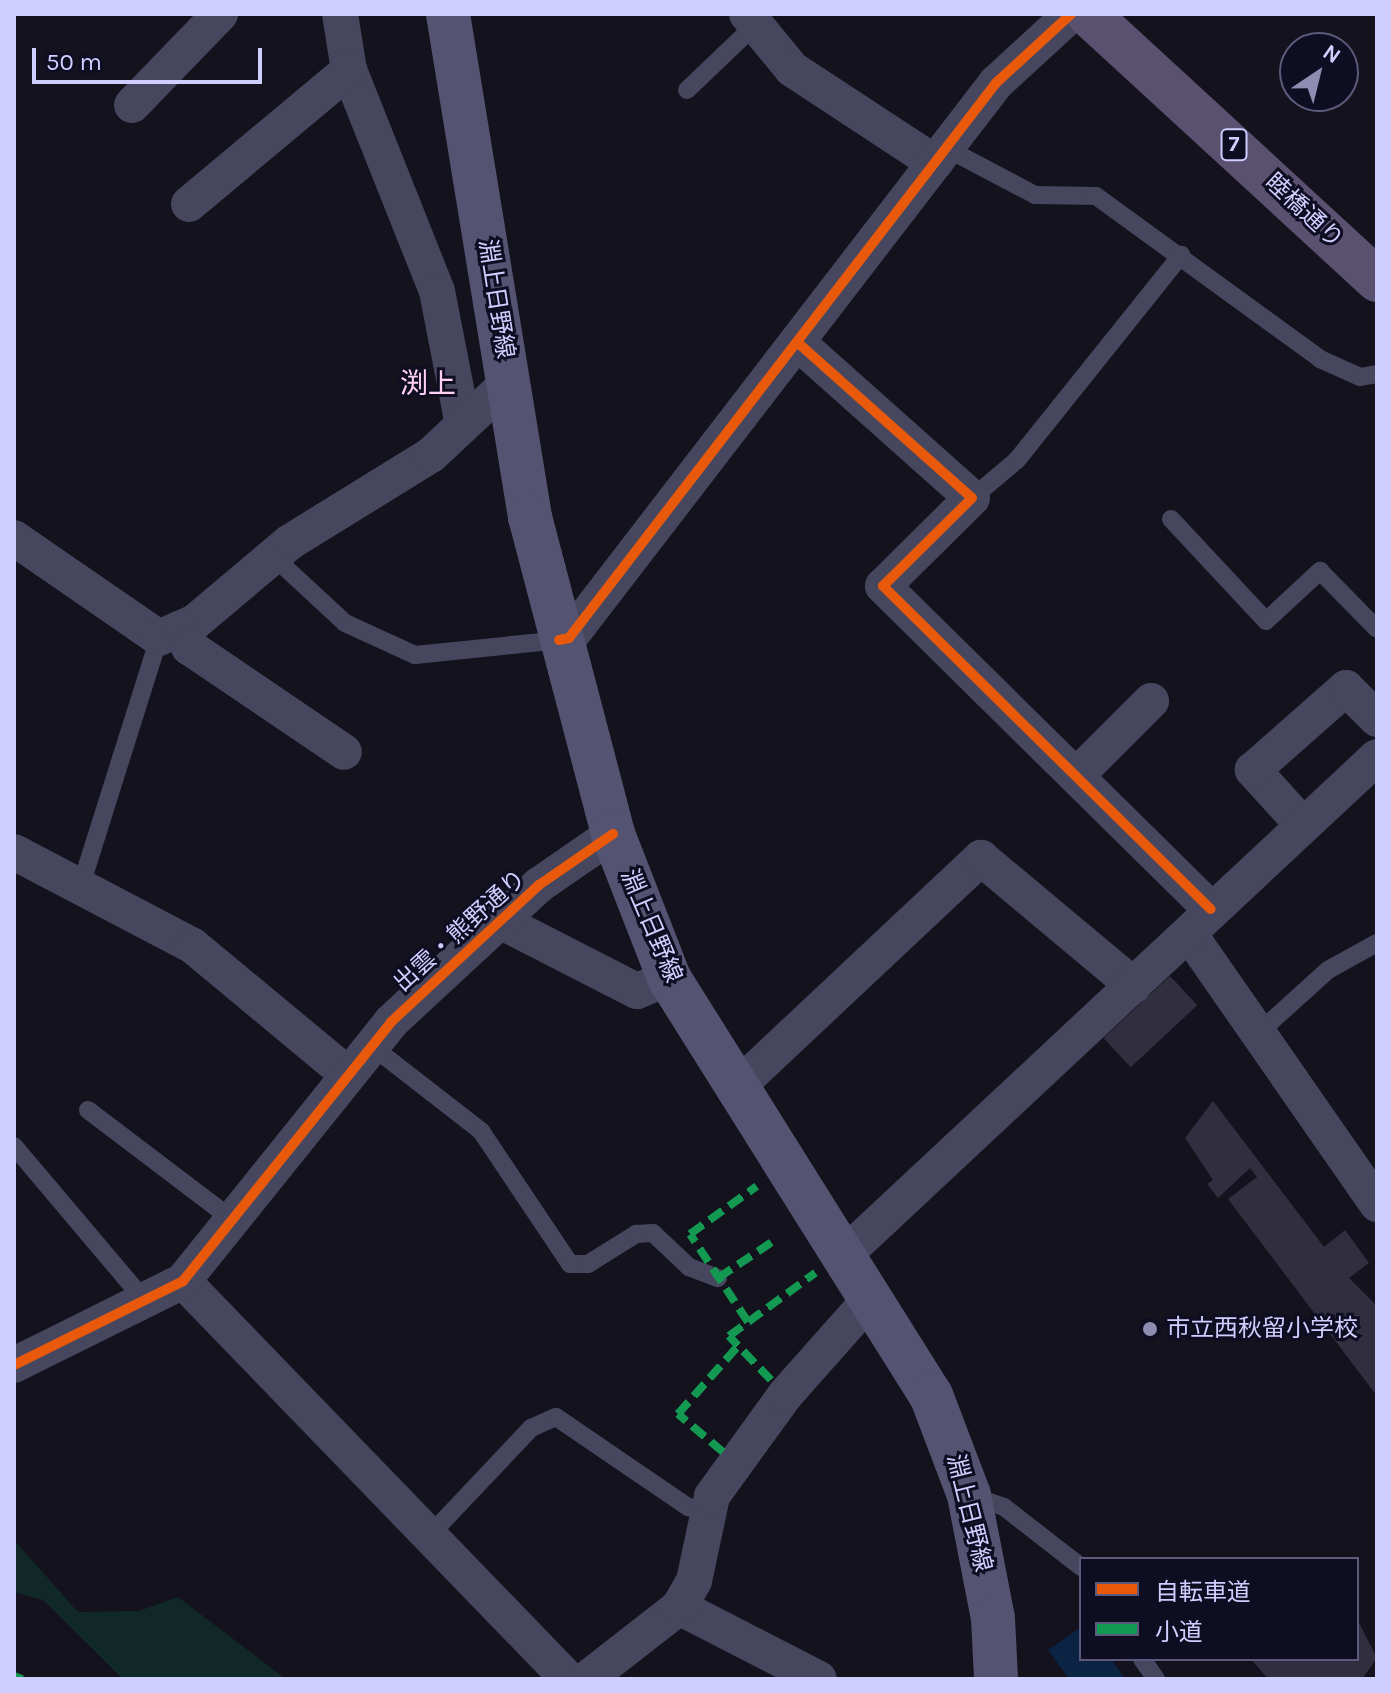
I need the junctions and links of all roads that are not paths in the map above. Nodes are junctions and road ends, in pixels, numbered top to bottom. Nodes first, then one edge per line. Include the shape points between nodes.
1 (220, 14) edge
2 (340, 14) edge
3 (448, 14) edge
4 (1071, 14) edge
5 (1088, 14) edge
6 (752, 19) edge
7 (349, 70) junction
8 (687, 90) dead end
9 (132, 105) dead end
10 (941, 156) junction
11 (189, 204) dead end
12 (1181, 255) junction
13 (1377, 280) edge
14 (797, 342) junction
15 (1377, 374) edge
16 (509, 382) junction
17 (463, 425) junction
18 (972, 498) junction
19 (1171, 519) dead end
20 (14, 538) edge
21 (276, 559) junction
22 (1377, 629) edge
23 (169, 634) junction
24 (559, 640) junction
25 (1151, 701) dead end
26 (1377, 719) edge
27 (344, 752) dead end
28 (1377, 757) edge
29 (1079, 773) junction
30 (1301, 823) junction
31 (613, 834) junction
32 (14, 852) edge
33 (82, 882) junction
34 (500, 921) junction
35 (1200, 922) junction
36 (1377, 943) edge
37 (669, 978) junction
38 (1134, 986) junction
39 (1255, 1036) junction
40 (369, 1044) junction
41 (346, 1073) junction
42 (737, 1087) junction
43 (88, 1110) dead end
44 (14, 1146) edge
45 (1377, 1204) edge
46 (233, 1220) junction
47 (844, 1255) junction
48 (718, 1278) dead end
49 (183, 1281) junction
50 (872, 1297) junction
51 (144, 1300) junction
52 (14, 1365) edge
53 (969, 1495) junction
54 (709, 1511) junction
55 (428, 1537) junction
56 (1079, 1565) edge
57 (679, 1607) junction
58 (1143, 1661) edge
59 (568, 1679) edge
60 (587, 1679) edge
61 (819, 1679) edge
62 (996, 1679) edge
63 (1156, 1679) edge

1 - 9 street
2 - 7 street
3 - 16 main road, 淵上日野線
4 - 10 street via 996,83
5 - 13 main road, 睦橋通り / 7
6 - 8 lane
6 - 10 street via 792,69
7 - 11 street
7 - 17 street via 437,291
10 - 12 lane via 1035,195 1096,196
10 - 14 street
12 - 15 lane via 1320,359 1360,377
12 - 18 lane via 1017,460
14 - 18 street
14 - 24 street via 569,638
16 - 17 street
16 - 24 main road, 淵上日野線
17 - 21 street via 431,455 290,542
18 - 29 street via 883,586
19 - 22 lane via 1266,621 1320,571
20 - 23 street
21 - 23 street
21 - 24 lane via 345,623 415,655
23 - 27 street
23 - 33 lane
24 - 31 main road, 淵上日野線
25 - 29 street
26 - 30 street via 1346,688 1253,770
28 - 30 street
29 - 35 street
30 - 35 street
31 - 34 street, 出雲・熊野通り via 587,845
31 - 37 main road, 淵上日野線
32 - 33 street
33 - 41 street via 193,946
34 - 37 street via 637,991
34 - 40 street, 出雲・熊野通り
35 - 38 street
35 - 39 street
36 - 39 lane via 1328,970
37 - 42 main road, 淵上日野線
38 - 42 street via 981,858
38 - 47 street
39 - 45 street
40 - 41 street, 出雲・熊野通り
40 - 48 lane via 481,1131 570,1264 588,1264 636,1234 653,1233 689,1267
41 - 46 street, 出雲・熊野通り
42 - 47 main road, 淵上日野線
43 - 46 lane
44 - 51 lane
46 - 49 street, 出雲・熊野通り
47 - 50 main road, 淵上日野線
49 - 51 street
49 - 55 street
50 - 53 main road, 淵上日野線 via 931,1395
50 - 54 street via 785,1395 712,1496
51 - 52 street
53 - 56 lane via 1004,1507
53 - 62 main road, 淵上日野線 via 993,1619
54 - 55 lane via 688,1507 556,1417 531,1428
54 - 57 street via 694,1581
55 - 59 street
57 - 60 street
57 - 61 street
58 - 63 lane

